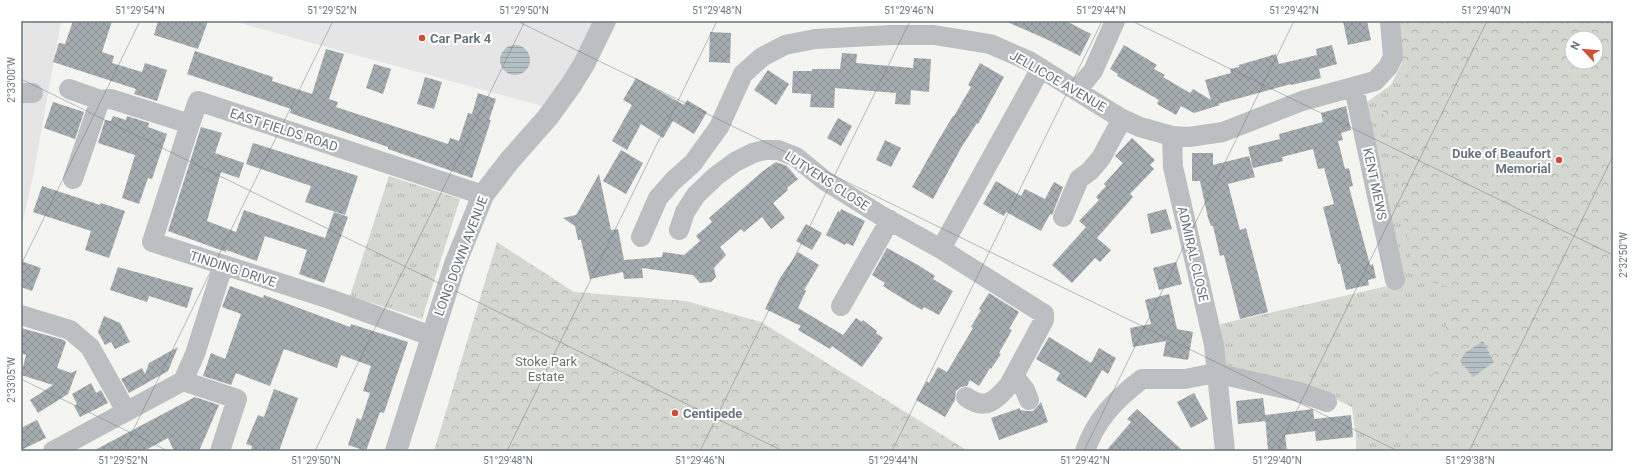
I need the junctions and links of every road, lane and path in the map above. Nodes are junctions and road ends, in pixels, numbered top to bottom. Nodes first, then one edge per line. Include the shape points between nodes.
1 (605, 21) edge
2 (1115, 21) edge
3 (1390, 21) edge
4 (891, 28) edge
5 (1041, 68) junction
6 (1354, 88) junction
7 (69, 89) dead end
8 (1077, 90) junction
9 (100, 100) junction
10 (1122, 119) junction
11 (190, 124) junction
12 (1172, 136) junction
13 (73, 179) dead end
14 (483, 195) junction
15 (1063, 217) dead end
16 (890, 220) junction
17 (679, 230) dead end
18 (641, 237) dead end
19 (941, 248) junction
20 (223, 266) junction
21 (1395, 280) dead end
22 (841, 306) dead end
23 (21, 315) edge
24 (431, 336) junction
25 (1215, 373) junction
26 (1014, 376) junction
27 (183, 381) junction
28 (966, 397) dead end
29 (1029, 400) dead end
30 (1327, 402) dead end
31 (126, 411) junction
32 (53, 451) edge
33 (220, 451) edge
34 (396, 451) edge
35 (1085, 451) edge
36 (1225, 451) edge

1 - 14 street, LONG DOWN AVENUE via 572,85
2 - 8 street via 1093,71
3 - 6 street, JELLICOE AVENUE via 1392,56 1388,67 1375,81
4 - 5 street, JELLICOE AVENUE via 990,44
4 - 18 street, JELLICOE AVENUE via 798,42 772,50 751,65 736,85 731,101 706,146 658,198
5 - 8 street, JELLICOE AVENUE
5 - 19 street
6 - 12 street, JELLICOE AVENUE via 1302,102 1224,132 1189,137
6 - 21 street, KENT MEWS
7 - 9 street
8 - 10 street, JELLICOE AVENUE
9 - 11 street via 111,99
9 - 13 street
10 - 12 street, JELLICOE AVENUE
10 - 15 street via 1101,158 1079,179
11 - 14 street, EAST FIELDS ROAD via 198,101
11 - 20 street, TINDING DRIVE via 152,242
12 - 25 street, ADMIRAL CLOSE via 1171,160 1214,345
14 - 24 street, LONG DOWN AVENUE
16 - 17 street, LUTYENS CLOSE via 824,180 796,158 778,150 765,150 735,162 711,181 696,195 685,212
16 - 19 street, LUTYENS CLOSE
16 - 22 street
19 - 26 street, LUTYENS CLOSE via 1044,314 1044,320
20 - 24 street, TINDING DRIVE via 330,299
20 - 27 street via 195,354
23 - 31 street via 70,330 90,347
24 - 34 street, LONG DOWN AVENUE
25 - 30 street via 1299,392
25 - 35 street via 1186,379 1142,379 1099,420
25 - 36 street, ADMIRAL CLOSE
26 - 28 street, LUTYENS CLOSE via 1002,393 989,403 978,404
26 - 29 street
27 - 31 street
27 - 33 street via 237,399
31 - 32 street

